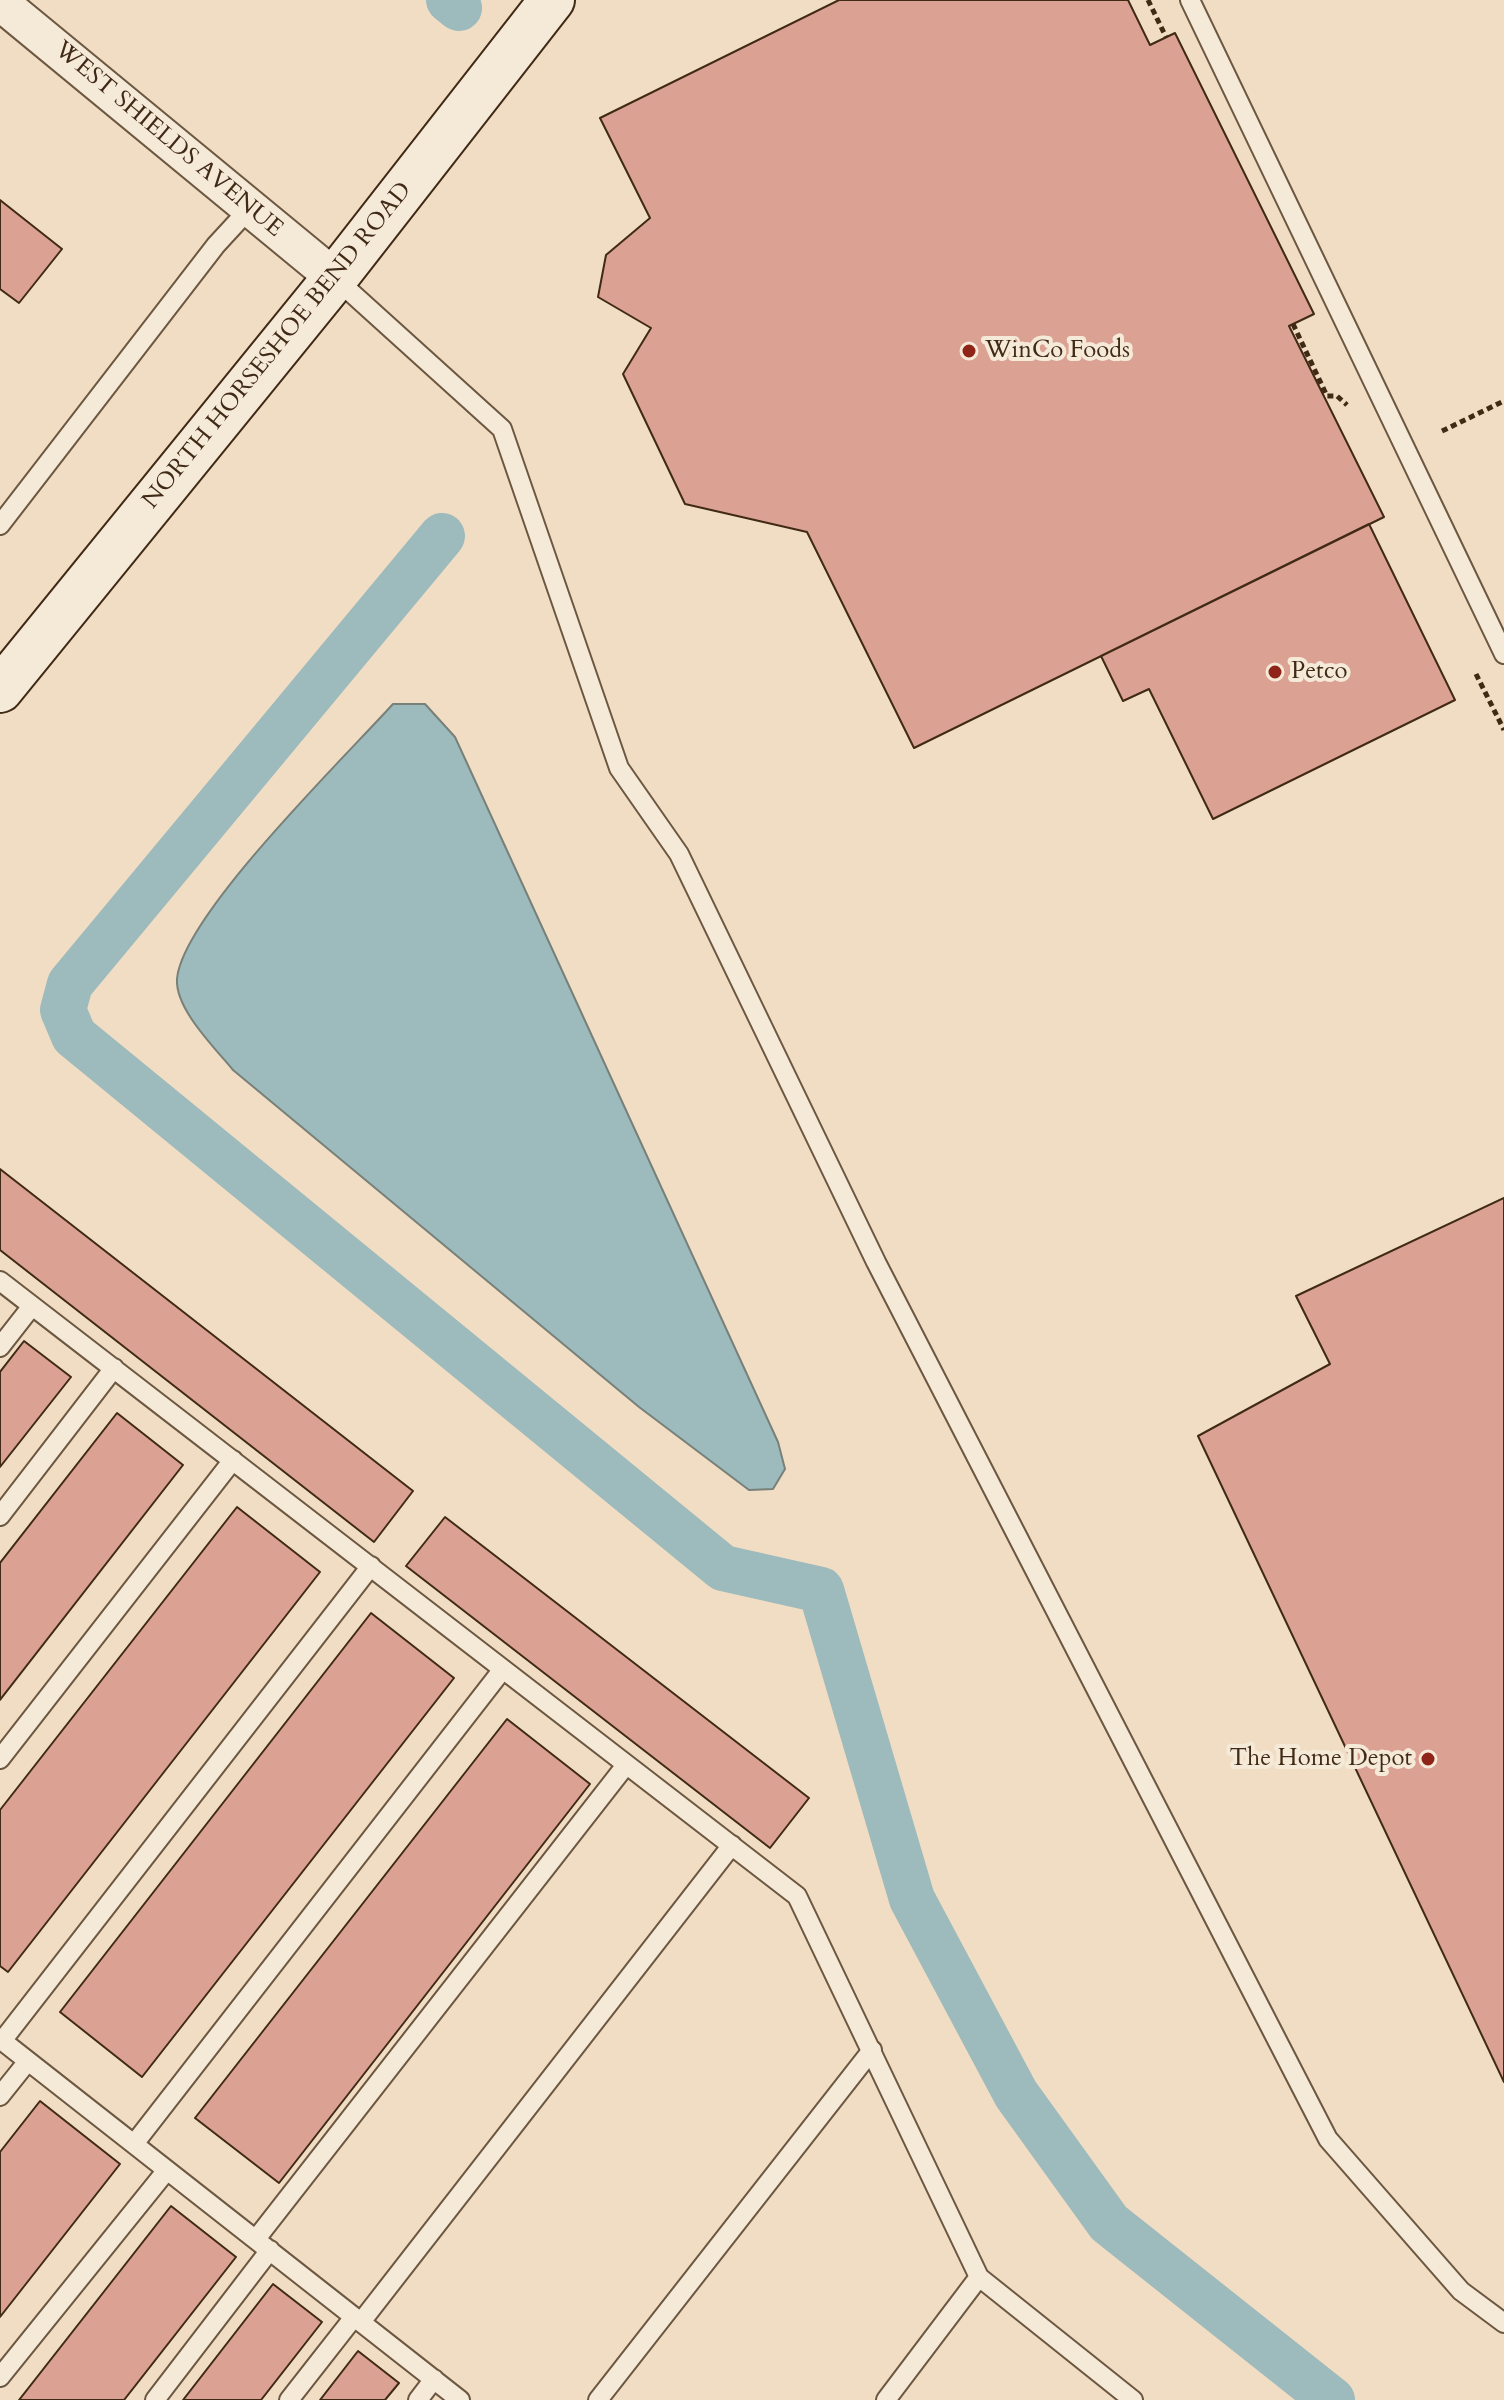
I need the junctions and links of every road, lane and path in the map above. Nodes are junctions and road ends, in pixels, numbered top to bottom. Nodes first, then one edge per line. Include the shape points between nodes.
1 (552, 0) edge
2 (1148, 0) edge
3 (1190, 0) edge
4 (0, 2) edge
5 (1166, 37) dead end
6 (251, 207) junction
7 (335, 278) junction
8 (1293, 324) dead end
9 (1504, 401) edge
10 (1353, 417) dead end
11 (1442, 431) dead end
12 (0, 525) edge
13 (1504, 654) edge
14 (1470, 662) dead end
15 (0, 690) edge
16 (1504, 730) edge
17 (0, 1281) edge
18 (32, 1306) junction
19 (0, 1347) edge
20 (114, 1368) junction
21 (233, 1460) junction
22 (0, 1516) edge
23 (371, 1566) junction
24 (503, 1669) junction
25 (0, 1759) edge
26 (626, 1765) junction
27 (732, 1845) junction
28 (1, 2040) edge
29 (872, 2050) junction
30 (28, 2061) junction
31 (0, 2096) edge
32 (134, 2144) junction
33 (167, 2170) junction
34 (263, 2245) junction
35 (979, 2277) junction
36 (357, 2320) junction
37 (1504, 2323) edge
38 (0, 2377) edge
39 (434, 2379) junction
40 (155, 2400) edge
41 (289, 2400) edge
42 (418, 2400) edge
43 (460, 2400) edge
44 (598, 2400) edge
45 (886, 2400) edge
46 (1133, 2400) edge

1 - 7 street, NORTH HORSESHOE BEND ROAD
2 - 5 path
3 - 13 lane
4 - 6 street, WEST SHIELDS AVENUE
6 - 7 street, WEST SHIELDS AVENUE
6 - 12 lane
7 - 15 street, NORTH HORSESHOE BEND ROAD
7 - 37 lane via 502,429 619,768 679,854 876,1262 1328,2139 1461,2291
8 - 10 path via 1327,396 1337,396
9 - 11 path
14 - 16 path
17 - 18 lane
18 - 19 lane
18 - 20 lane
20 - 21 lane
20 - 22 lane
21 - 23 lane
21 - 25 lane
23 - 24 lane
23 - 28 lane
24 - 26 lane
24 - 32 lane
26 - 27 lane
26 - 34 lane
27 - 29 lane via 797,1896
27 - 36 lane
28 - 30 lane
29 - 35 lane
29 - 44 lane
30 - 31 lane
30 - 32 lane
32 - 33 lane
33 - 34 lane
33 - 38 lane
34 - 36 lane
34 - 40 lane
35 - 45 lane
35 - 46 lane
36 - 39 lane
36 - 41 lane
39 - 42 lane
39 - 43 lane

